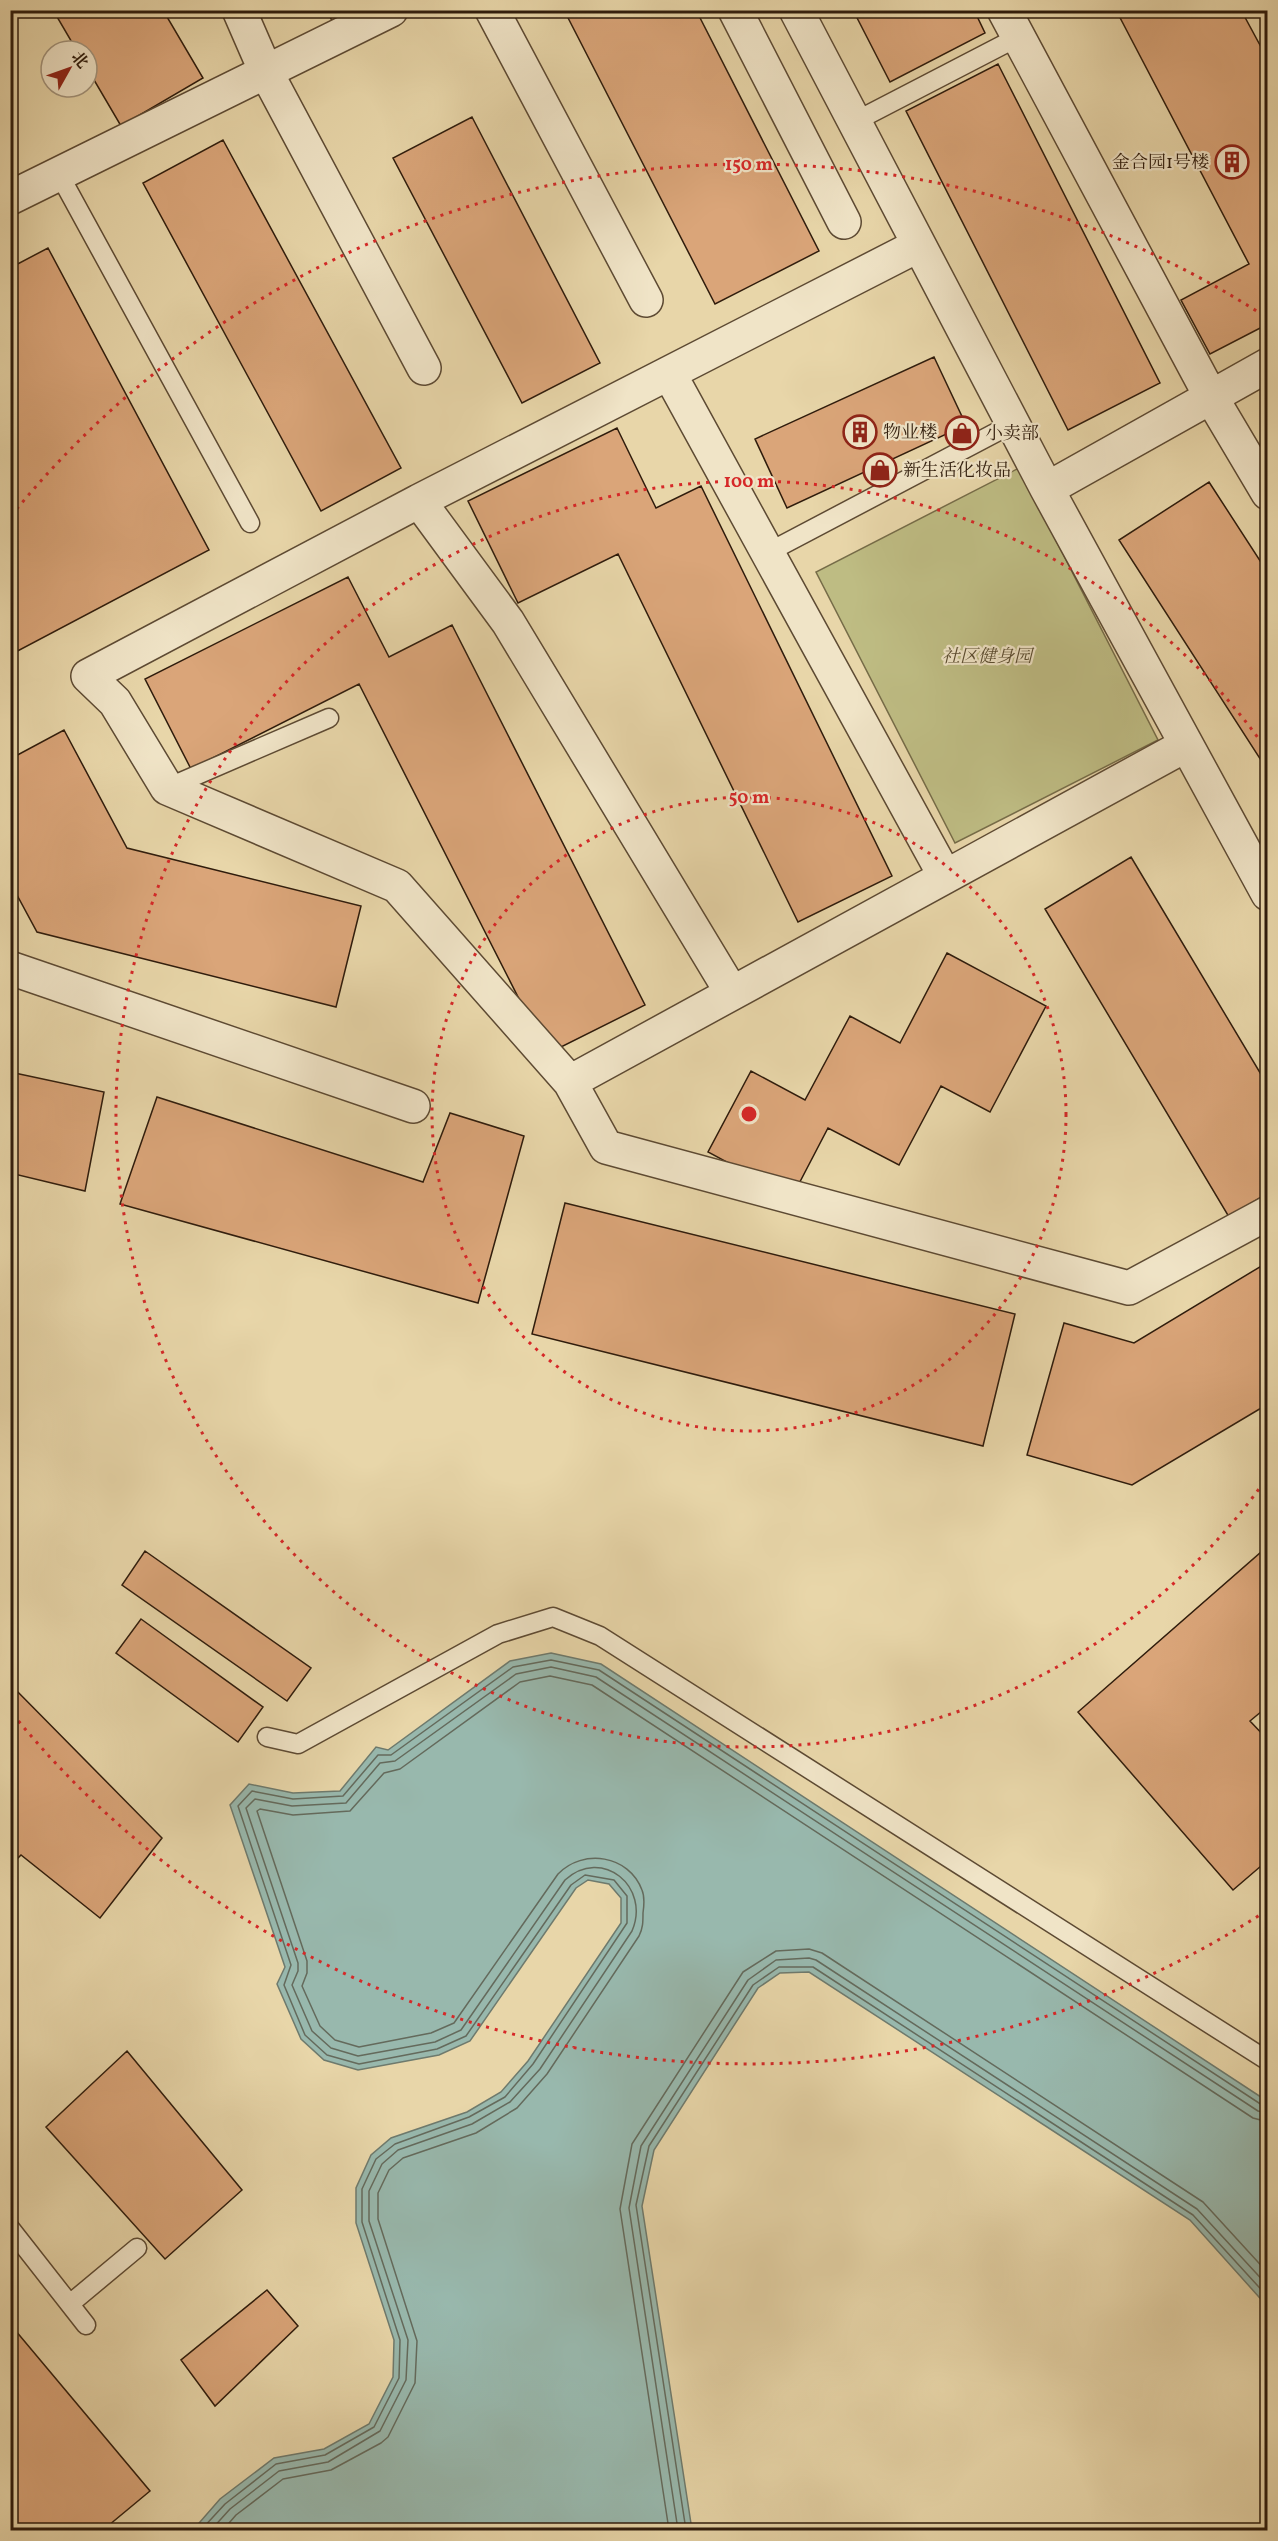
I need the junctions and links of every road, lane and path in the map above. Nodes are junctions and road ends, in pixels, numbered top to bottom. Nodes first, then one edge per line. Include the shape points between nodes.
1 (239, 10) edge
2 (391, 10) edge
3 (492, 10) edge
4 (735, 10) edge
5 (796, 10) edge
6 (1011, 24) edge
7 (266, 72) junction
8 (854, 122) junction
9 (59, 174) junction
10 (10, 198) edge
11 (844, 222) dead end
12 (919, 245) junction
13 (646, 300) dead end
14 (1268, 365) edge
15 (424, 368) dead end
16 (669, 373) junction
17 (1211, 397) junction
18 (1012, 424) junction
19 (1047, 489) junction
20 (1268, 493) edge
21 (419, 501) junction
22 (250, 523) dead end
23 (767, 552) junction
24 (329, 718) dead end
25 (1186, 745) junction
26 (167, 788) junction
27 (945, 876) junction
28 (1264, 880) edge
29 (10, 968) edge
30 (732, 993) junction
31 (570, 1082) junction
32 (412, 1106) dead end
33 (1268, 1213) edge
34 (267, 1737) dead end
35 (1268, 2061) edge
36 (10, 2228) edge
37 (136, 2248) dead end
38 (71, 2303) junction
39 (86, 2325) dead end

1 - 7 street
2 - 7 street
3 - 13 street
4 - 11 street
5 - 8 street
6 - 8 lane
6 - 17 street
7 - 9 street
7 - 15 street
8 - 12 street
9 - 10 street
9 - 22 lane
12 - 16 street
12 - 18 street
14 - 17 street
16 - 21 street
16 - 23 street
17 - 19 street
17 - 20 street
18 - 19 street
18 - 23 lane
19 - 25 street
21 - 26 street via 88,676 115,702
21 - 30 street via 508,622
23 - 27 street
24 - 26 lane
25 - 27 street
25 - 28 street
26 - 31 street via 397,886
27 - 30 street
29 - 32 street
30 - 31 street
31 - 33 street via 606,1148 1129,1288
34 - 35 lane via 298,1744 498,1634 553,1617 600,1636
36 - 38 lane
37 - 38 lane
38 - 39 lane

